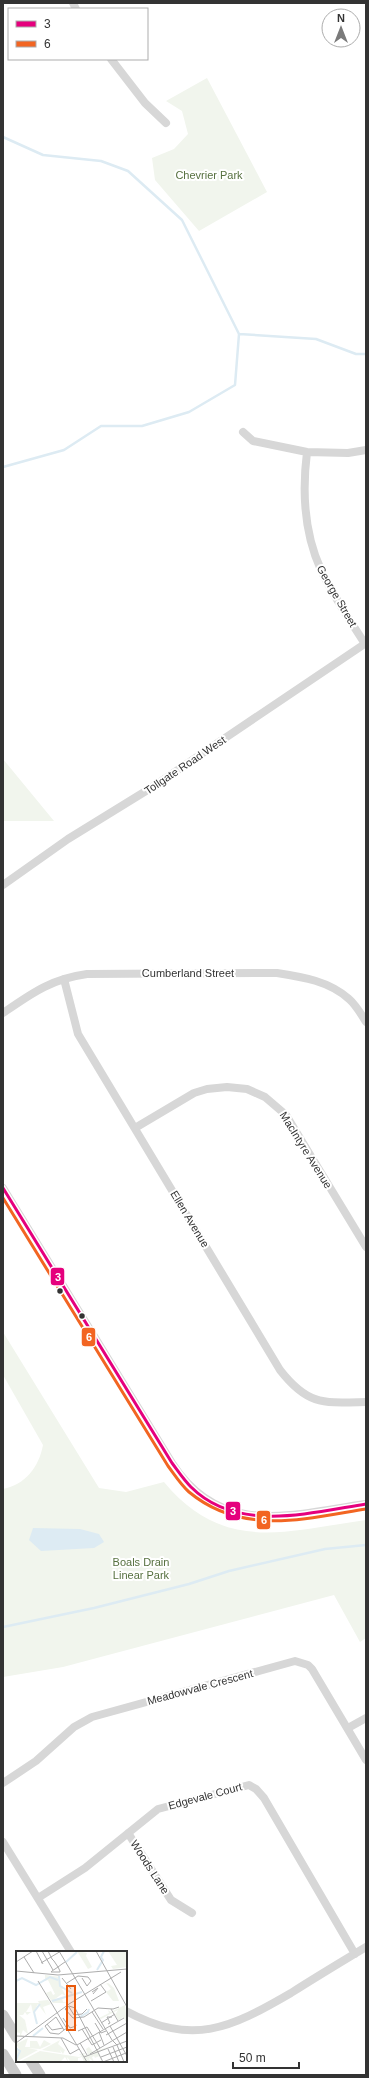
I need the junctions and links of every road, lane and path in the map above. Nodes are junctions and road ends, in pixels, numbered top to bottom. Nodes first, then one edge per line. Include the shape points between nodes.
1 (112, 60) edge
2 (166, 123) dead end
3 (243, 432) dead end
4 (366, 450) edge
5 (306, 452) junction
6 (365, 644) edge
7 (3, 884) edge
8 (64, 979) junction
9 (3, 1014) edge
10 (366, 1022) edge
11 (135, 1128) junction
12 (3, 1188) edge
13 (366, 1247) edge
14 (366, 1402) edge
15 (366, 1504) edge
16 (366, 1718) edge
17 (348, 1728) junction
18 (366, 1760) edge
19 (3, 1783) edge
20 (128, 1833) junction
21 (3, 1842) edge
22 (38, 1898) junction
23 (192, 1913) dead end
24 (366, 1946) edge
25 (70, 1951) edge
26 (355, 1954) junction
27 (127, 2012) edge
28 (5, 2022) edge
29 (16, 2037) edge
30 (3, 2054) edge
31 (32, 2062) edge
32 (16, 2075) edge
33 (40, 2075) edge

1 - 2 street via 145,103
3 - 5 street via 253,441
4 - 5 street via 348,453
5 - 6 street, George Street via 305,508 313,552 322,572
6 - 7 street, Tollgate Road West
8 - 9 street, Cumberland Street via 42,987
8 - 10 street, Cumberland Street via 96,973 277,973 304,977 329,985 350,999
8 - 11 street, Ellen Avenue via 78,1034
11 - 13 street, MacIntyre Avenue via 194,1093 207,1089 247,1089 265,1097 286,1115
11 - 14 street, Ellen Avenue via 288,1380 304,1394 318,1400 335,1403
12 - 15 street via 182,1479 195,1492 224,1509 257,1517
16 - 17 street
17 - 18 street, Meadowvale Crescent
17 - 19 street, Meadowvale Crescent via 312,1669 308,1665 294,1661 92,1717 74,1727 36,1761
20 - 22 street, Edgevale Court via 72,1878
20 - 23 street, Woods Lane via 171,1900
20 - 26 street, Edgevale Court via 158,1809 238,1786 248,1785 255,1788 264,1798
21 - 22 street
22 - 25 street
24 - 26 street
26 - 27 street via 257,2013 233,2024 208,2030 181,2030 159,2026
28 - 29 main road
30 - 32 main road
31 - 33 main road

